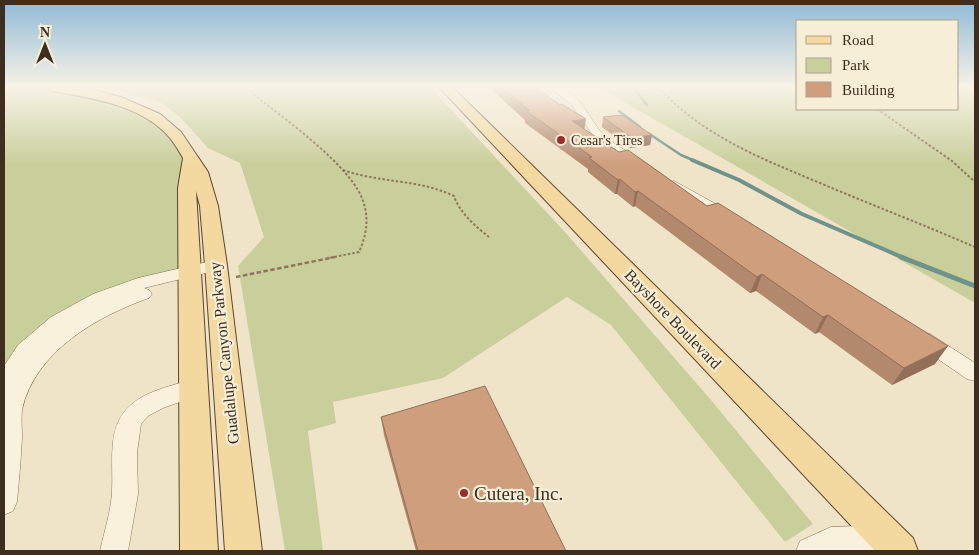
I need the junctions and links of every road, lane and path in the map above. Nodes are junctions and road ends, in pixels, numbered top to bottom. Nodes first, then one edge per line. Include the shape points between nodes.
1 (147, 113) edge
2 (277, 113) edge
3 (470, 113) edge
4 (583, 113) edge
5 (685, 113) edge
6 (883, 113) edge
7 (190, 159) junction
8 (644, 168) edge
9 (342, 170) junction
10 (660, 177) edge
11 (975, 182) edge
12 (743, 225) edge
13 (489, 237) dead end
14 (975, 247) edge
15 (216, 271) junction
16 (191, 277) junction
17 (913, 332) edge
18 (975, 374) edge
19 (194, 388) junction
20 (4, 502) edge
21 (889, 547) edge
22 (114, 551) edge
23 (199, 551) edge
24 (244, 551) edge
25 (810, 551) edge

1 - 7 main road, Guadalupe Canyon Parkway via 176,135
2 - 9 path
3 - 21 main road, Bayshore Boulevard
4 - 8 street via 601,139
5 - 14 path via 726,141 775,164
6 - 11 path via 952,161
7 - 15 main road, Guadalupe Canyon Parkway via 200,172 205,188
7 - 16 main road, Guadalupe Canyon Parkway via 187,188
9 - 13 path via 448,193
9 - 15 path via 364,202 367,218 360,252 246,276
10 - 12 street
15 - 16 street
15 - 24 main road, Guadalupe Canyon Parkway
16 - 19 main road, Guadalupe Canyon Parkway
16 - 20 street via 133,297 74,326 32,366 15,398 11,414
17 - 18 street
19 - 22 street via 146,407 134,415 129,424 125,444 125,496
19 - 23 main road, Guadalupe Canyon Parkway
21 - 25 street via 831,541

